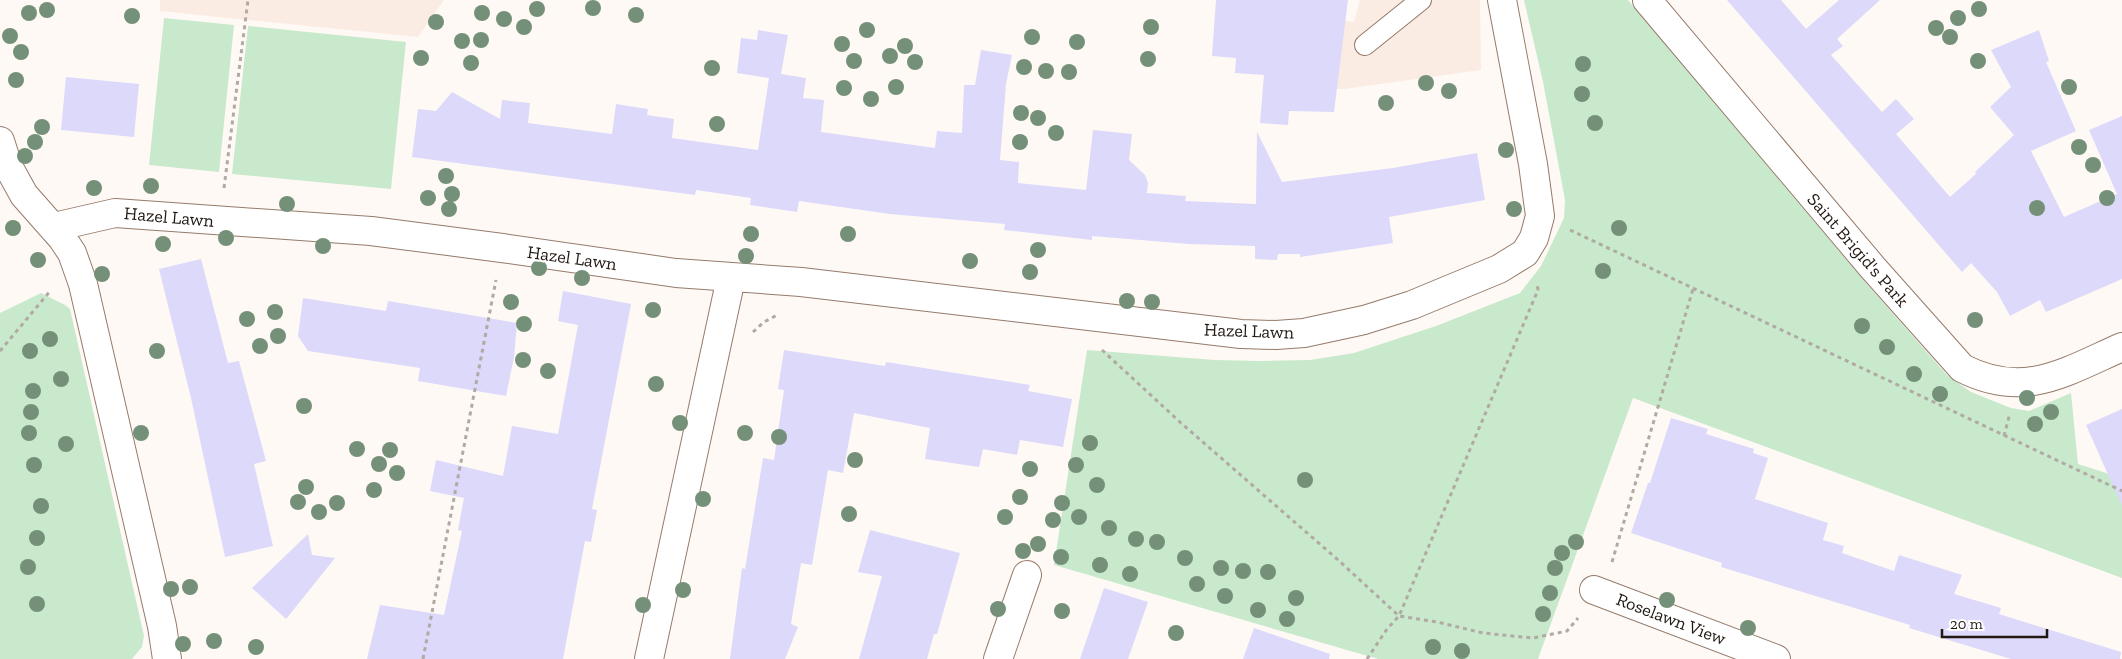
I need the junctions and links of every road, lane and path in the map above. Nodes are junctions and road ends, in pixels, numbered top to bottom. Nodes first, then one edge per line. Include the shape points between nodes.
1 (248, 0) edge
2 (1421, 0) edge
3 (1502, 0) edge
4 (1647, 0) edge
5 (1365, 45) dead end
6 (0, 141) edge
7 (1540, 216) junction
8 (220, 221) junction
9 (54, 227) junction
10 (502, 248) junction
11 (72, 252) junction
12 (1525, 253) junction
13 (731, 278) junction
14 (1693, 289) junction
15 (782, 312) dead end
16 (752, 333) dead end
17 (2122, 347) edge
18 (1099, 348) dead end
19 (0, 351) edge
20 (2011, 408) dead end
21 (2004, 436) junction
22 (2122, 491) edge
23 (1027, 575) dead end
24 (1594, 590) junction
25 (1399, 616) junction
26 (167, 659) edge
27 (423, 659) edge
28 (649, 659) edge
29 (998, 659) edge
30 (1367, 659) edge
31 (1776, 659) edge

1 - 8 path
2 - 5 lane
3 - 7 street
4 - 17 street, Saint Brigid's Park via 1872,268 1962,368 1998,382 2026,383 2059,374
6 - 9 street via 8,166 24,195
7 - 12 street via 1534,238
7 - 14 path
8 - 9 street, Hazel Lawn via 115,213
8 - 10 street, Hazel Lawn via 371,231
9 - 11 street
10 - 13 street, Hazel Lawn
10 - 27 path
11 - 19 path via 66,271
11 - 26 street via 85,291 164,633
12 - 13 street, Hazel Lawn via 1499,270 1412,304 1334,328 1276,335 1241,334 786,280
12 - 25 path via 1535,268 1538,290
13 - 28 street
14 - 21 path
14 - 24 path via 1614,559
15 - 16 path
18 - 25 path
20 - 21 path
21 - 22 path
23 - 29 street
24 - 25 path via 1587,607 1567,631 1533,638 1483,633
24 - 31 street, Roselawn View
25 - 30 path

